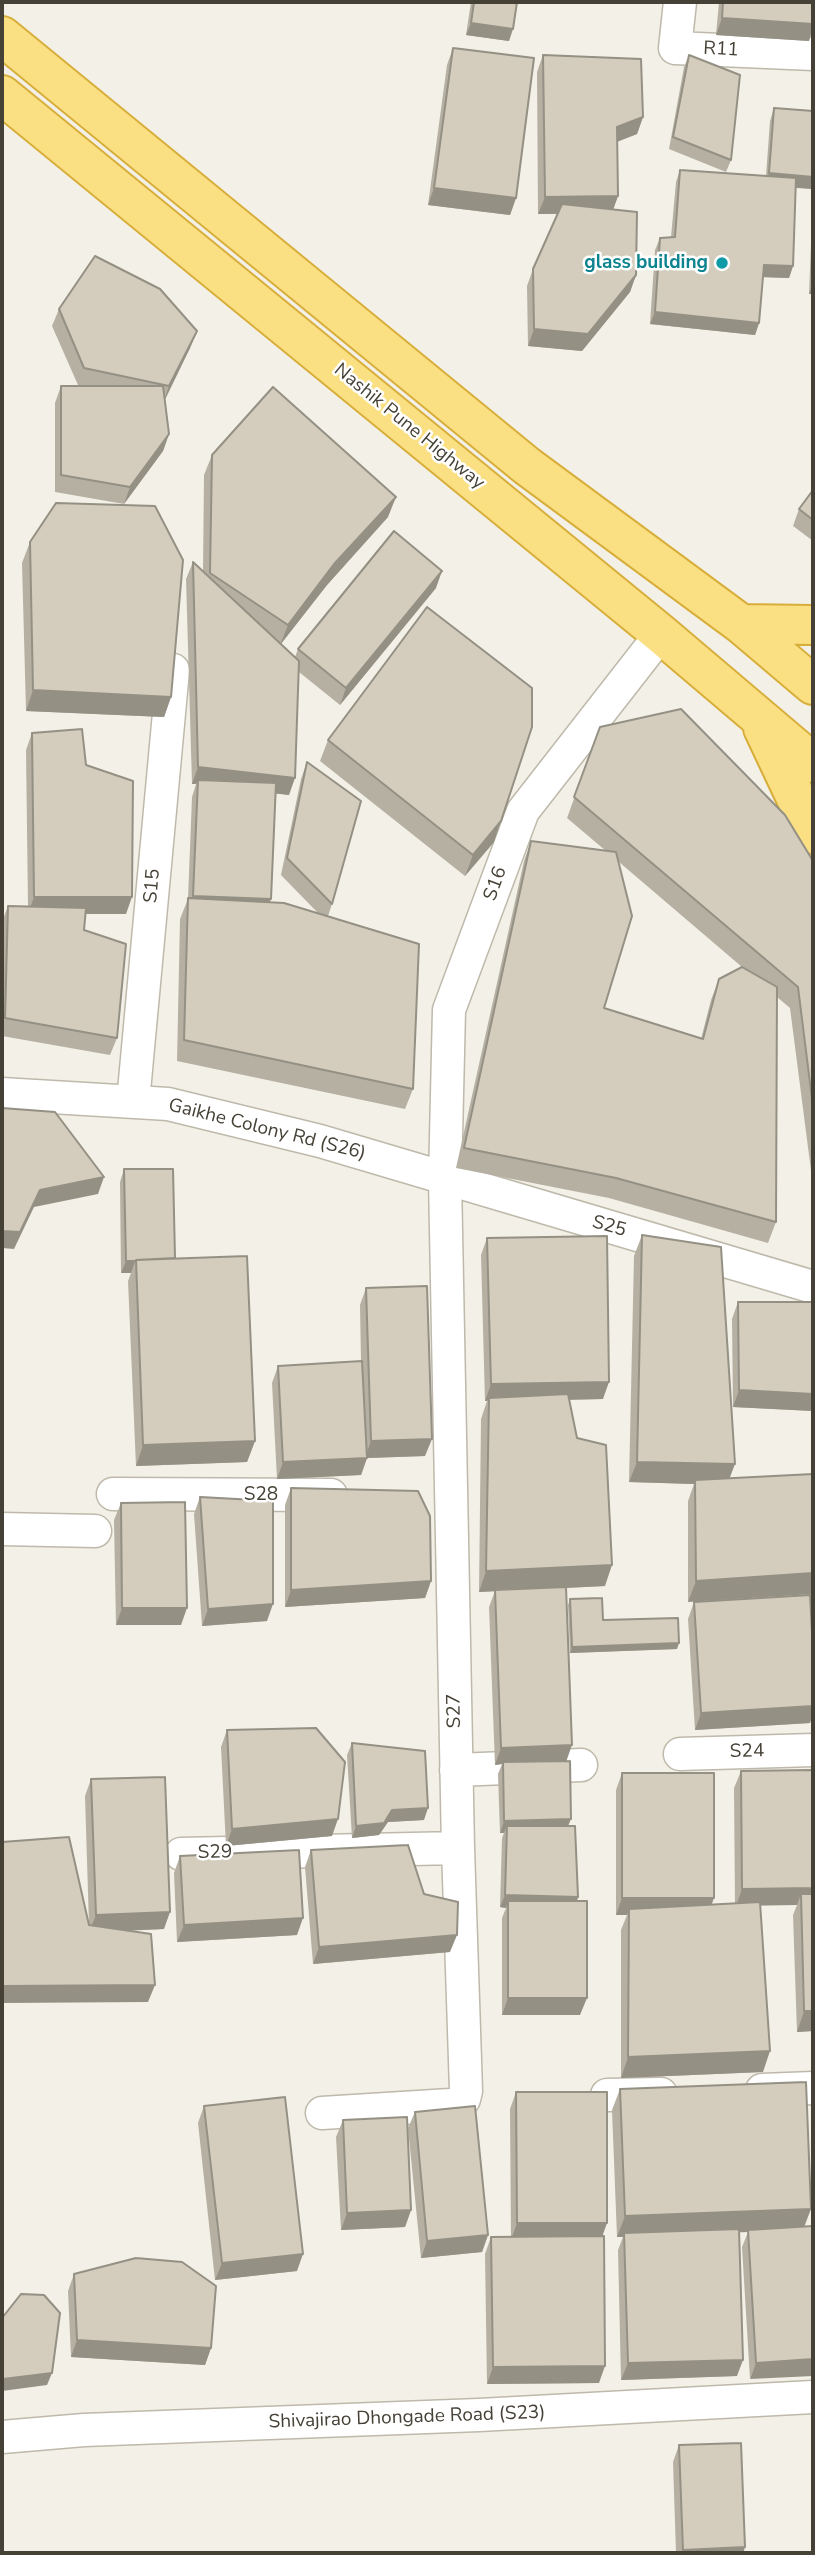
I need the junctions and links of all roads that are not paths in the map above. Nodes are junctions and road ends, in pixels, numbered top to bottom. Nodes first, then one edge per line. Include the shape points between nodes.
1 (680, 2) edge
2 (2, 36) edge
3 (813, 54) edge
4 (2, 94) edge
5 (741, 624) junction
6 (813, 625) edge
7 (661, 634) junction
8 (173, 670) edge
9 (813, 685) edge
10 (758, 716) junction
11 (813, 763) edge
12 (813, 834) edge
13 (2, 1094) edge
14 (132, 1102) junction
15 (445, 1179) junction
16 (813, 1287) edge
17 (113, 1494) dead end
18 (356, 1495) edge
19 (2, 1529) edge
20 (95, 1531) dead end
21 (813, 1750) edge
22 (680, 1754) dead end
23 (581, 1765) dead end
24 (456, 1770) junction
25 (458, 1848) junction
26 (181, 1854) edge
27 (813, 2088) edge
28 (731, 2091) edge
29 (690, 2093) edge
30 (607, 2095) edge
31 (322, 2113) dead end
32 (813, 2397) edge
33 (2, 2437) edge

1 - 3 street, R11 via 675,48
2 - 5 highway via 527,466
4 - 7 highway, Nashik Pune Highway
5 - 6 highway
5 - 9 highway
7 - 10 highway, Nashik Pune Highway
7 - 15 street, S16 via 523,811 449,1010
8 - 14 street, S15
10 - 11 highway, Nashik Pune Highway
10 - 12 highway
13 - 14 street, Gaikhe Colony Rd (S26)
14 - 15 street, Gaikhe Colony Rd (S26) via 168,1104 320,1141
15 - 16 street, S25
15 - 24 street, S27 via 438,1495
17 - 18 street, S28
19 - 20 street
21 - 22 street, S24
23 - 24 street
24 - 25 street, S27
25 - 26 street, S29
25 - 31 street, S27 via 464,2099 450,2105
27 - 28 street
29 - 30 street
32 - 33 street, Shivajirao Dhongade Road (S23)

